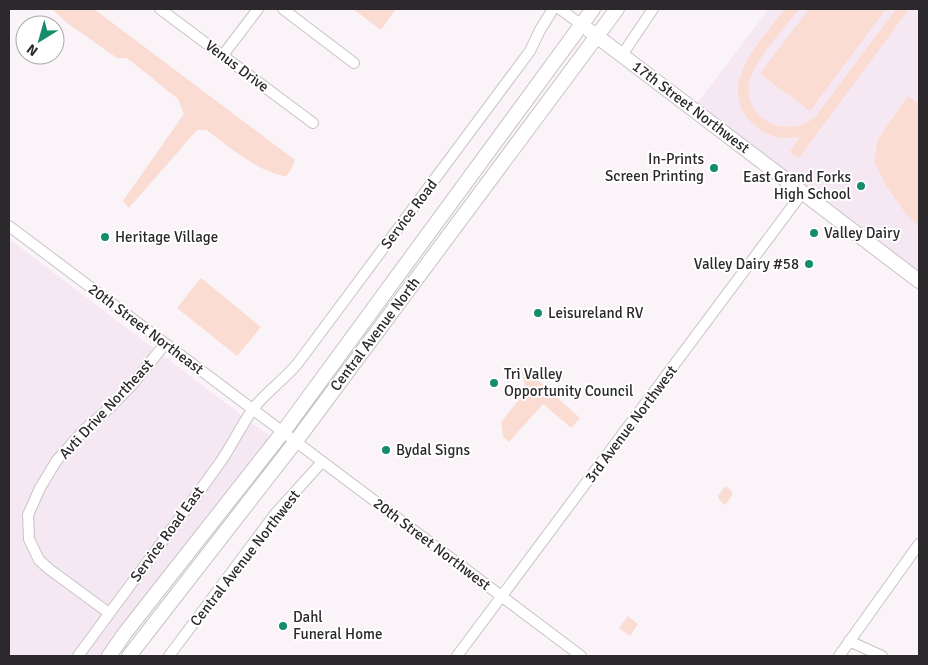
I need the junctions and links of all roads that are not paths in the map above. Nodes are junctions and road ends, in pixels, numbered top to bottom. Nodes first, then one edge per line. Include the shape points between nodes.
1 (160, 9) edge
2 (258, 9) edge
3 (283, 9) edge
4 (553, 9) edge
5 (560, 9) edge
6 (593, 9) edge
7 (617, 9) edge
8 (653, 9) edge
9 (582, 24) junction
10 (597, 36) junction
11 (224, 55) junction
12 (622, 56) junction
13 (354, 64) dead end
14 (313, 123) dead end
15 (804, 192) junction
16 (9, 226) edge
17 (919, 281) edge
18 (165, 344) junction
19 (252, 410) junction
20 (283, 432) junction
21 (296, 441) junction
22 (322, 462) junction
23 (919, 544) edge
24 (502, 597) junction
25 (109, 613) junction
26 (849, 641) junction
27 (78, 656) edge
28 (109, 656) edge
29 (129, 656) edge
30 (169, 656) edge
31 (458, 656) edge
32 (581, 656) edge
33 (839, 656) edge
34 (882, 656) edge

1 - 11 street, Venus Drive
2 - 11 street
3 - 13 street
4 - 19 street, Service Road via 530,51 298,363
5 - 9 street
6 - 9 main road, Central Avenue North
7 - 10 main road, Central Avenue North
8 - 12 street
9 - 10 main road, 17th Street Northwest
9 - 20 main road, Central Avenue North
10 - 12 main road, 17th Street Northwest
10 - 21 main road, Central Avenue North
11 - 14 street, Venus Drive
12 - 15 main road, 17th Street Northwest
15 - 17 main road, 17th Street Northwest
15 - 24 street, 3rd Avenue Northwest
16 - 18 street, 20th Street Northeast
18 - 19 street, 20th Street Northeast
18 - 25 street, Avti Drive Northeast via 132,386 57,460 28,515 29,539 39,560
19 - 20 street, 20th Street Northeast
19 - 25 street, Service Road East via 220,462
20 - 21 street, 20th Street Northwest
20 - 28 main road, Central Avenue North
21 - 22 street, 20th Street Northwest
21 - 29 main road, Central Avenue North
22 - 24 street, 20th Street Northwest
22 - 30 street, Central Avenue Northwest via 275,514
23 - 26 street
24 - 31 street, 3rd Avenue Northwest
24 - 32 street, 20th Street Northwest
25 - 27 street, Service Road East
26 - 33 street
26 - 34 street

